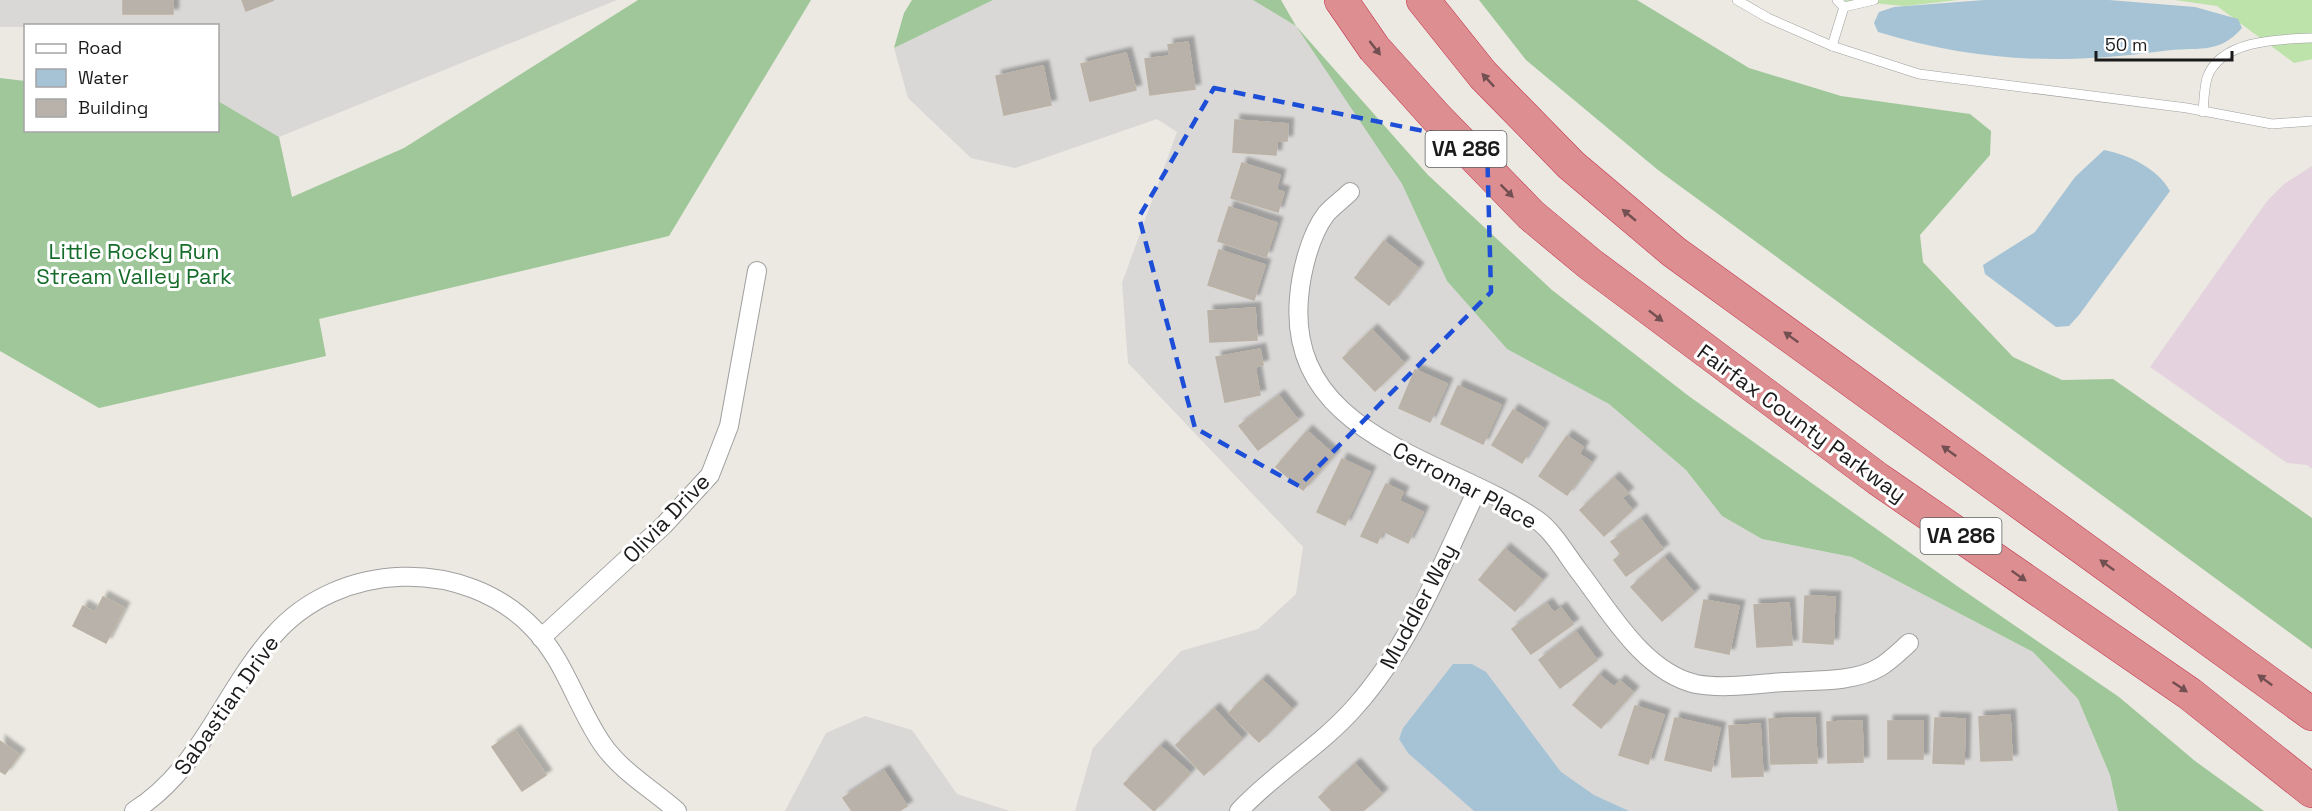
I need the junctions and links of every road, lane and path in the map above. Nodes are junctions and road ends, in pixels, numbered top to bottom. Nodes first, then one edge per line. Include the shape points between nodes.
1 (1341, 0) edge
2 (1423, 0) edge
3 (1737, 0) edge
4 (1874, 0) edge
5 (1840, 3) edge
6 (2312, 38) edge
7 (1832, 46) junction
8 (2203, 112) junction
9 (2312, 121) edge
10 (1350, 192) dead end
11 (758, 271) dead end
12 (1478, 488) junction
13 (542, 638) junction
14 (1909, 643) dead end
15 (2312, 714) edge
16 (2312, 791) edge
17 (134, 811) edge
18 (677, 811) edge
19 (1239, 811) edge

1 -> 16 highway, Fairfax County Parkway / VA 286 via 1374,48 1435,116 1531,215 1590,264 1878,479 2190,694
15 -> 2 highway, VA 286 via 1674,252 1571,165 1482,75
3 - 7 lane via 1767,18
4 - 5 lane
5 - 7 lane
6 - 8 lane via 2264,42 2227,55 2207,77
7 - 8 lane via 1919,74
8 - 9 lane via 2272,124
10 - 12 street, Cerromar Place via 1326,214 1300,281 1298,314 1303,348 1318,385 1347,417 1379,439
11 - 13 street, Olivia Drive via 729,426 710,475 664,525
12 - 14 street, Cerromar Place via 1538,521 1647,659 1672,676 1697,684 1723,686 1845,678 1880,668
12 - 19 street, Muddler Way via 1391,664 1353,709
13 - 17 street, Sabastian Drive via 482,593 441,580 388,577 338,589 301,610 272,637 193,756 166,786
13 - 18 street, Sabastian Drive via 603,746 629,774

